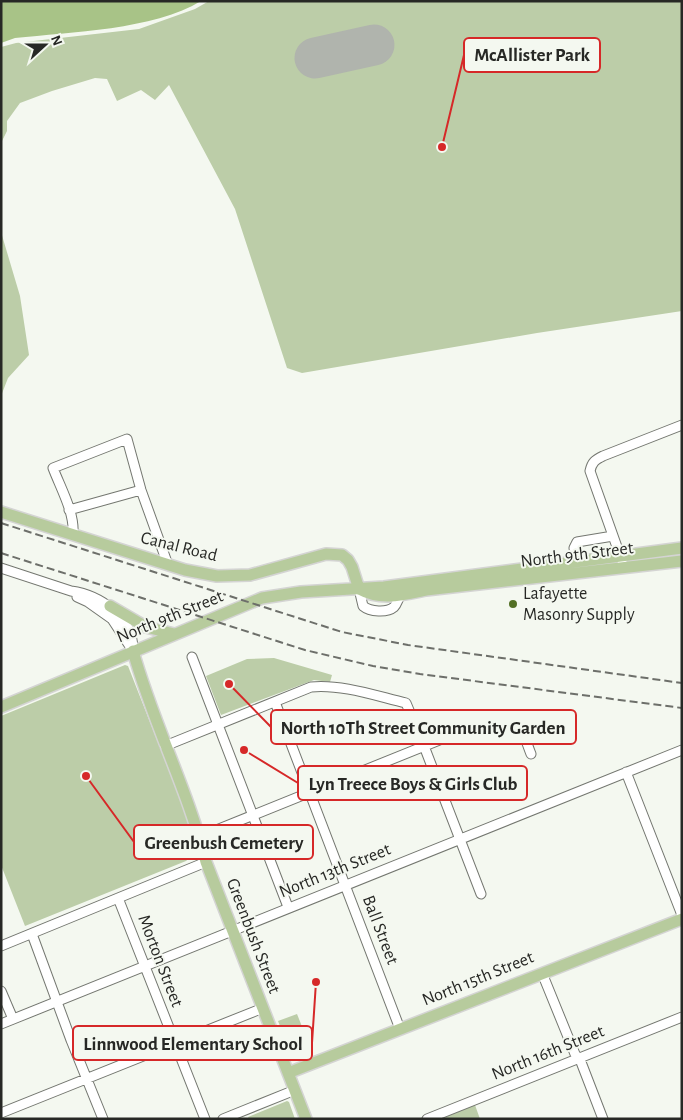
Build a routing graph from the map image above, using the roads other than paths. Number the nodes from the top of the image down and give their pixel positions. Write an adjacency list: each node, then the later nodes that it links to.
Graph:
1 (682, 425): 6 (street)
2 (141, 490): 3 (street); 3 (street); 11 (street)
3 (69, 510): 5 (street)
4 (1, 512): 5 (main road, Canal Road)
5 (73, 535): 11 (main road, Canal Road)
6 (613, 536): 8 (street); 9 (street)
7 (682, 548): 8 (main road, North 9th Street)
8 (620, 555): 9 (main road, North 9th Street); 13 (street)
9 (576, 561): 14 (main road, North 9th Street)
10 (682, 561): 13 (main road, North 9th Street)
11 (168, 565): 14 (main road, Canal Road)
12 (1, 568): 15 (street)
13 (624, 568): 14 (main road, North 9th Street)
14 (359, 589): 17 (main road, North 9th Street)
15 (71, 591): 16 (street); 18 (street)
16 (110, 606): 17 (main road); 18 (street)
17 (174, 634): 18 (main road, North 9th Street)
18 (133, 651): 21 (main road, North 9th Street); 23 (main road, Greenbush Street)
19 (192, 658): 22 (street)
20 (275, 702): 22 (street); 24 (street); 28 (street, Ball Street)
21 (1, 707)
22 (218, 725): 23 (street); 29 (street)
23 (165, 746): 30 (main road, Greenbush Street)
24 (424, 746): 26 (street); 28 (street); 31 (street)
25 (682, 750): 27 (street, North 13th Street)
26 (531, 754)
27 (626, 772): 31 (street, North 13th Street); 37 (street)
28 (310, 793): 29 (street); 33 (street, Ball Street)
29 (253, 816): 30 (street); 36 (street)
30 (199, 837): 32 (main road, Greenbush Street)
31 (460, 838): 33 (street, North 13th Street); 34 (street)
32 (206, 862): 35 (street); 39 (main road, Greenbush Street)
33 (346, 885): 36 (street, North 13th Street); 50 (street, Ball Street)
34 (481, 894)
35 (118, 898): 40 (street); 42 (street, Morton Street)
36 (288, 907): 39 (street, North 13th Street)
37 (682, 915)
38 (682, 919): 43 (main road, North 15th Street)
39 (232, 930): 42 (street, North 13th Street); 46 (main road, Greenbush Street)
40 (32, 934): 41 (street); 45 (street)
41 (1, 946)
42 (146, 966): 45 (street, North 13th Street); 51 (street, Morton Street)
43 (542, 973): 50 (main road, North 15th Street); 52 (street)
44 (1, 991): 48 (street)
45 (56, 1002): 48 (street, North 13th Street); 54 (street)
46 (263, 1008): 51 (street); 53 (main road, Greenbush Street)
47 (682, 1017): 52 (street, North 16th Street)
48 (13, 1019): 49 (street, North 13th Street)
49 (1, 1024)
50 (400, 1029): 53 (main road, North 15th Street)
51 (175, 1044): 54 (street); 58 (street, Morton Street)
52 (577, 1058): 61 (street, North 16th Street); 62 (street)
53 (288, 1073): 55 (main road, Greenbush Street)
54 (88, 1079): 56 (street); 57 (street)
55 (294, 1090): 59 (street); 60 (main road, Greenbush Street)
56 (1, 1113)
57 (104, 1119)
58 (205, 1119)
59 (223, 1119)
60 (306, 1119)
61 (427, 1119)
62 (603, 1119)

